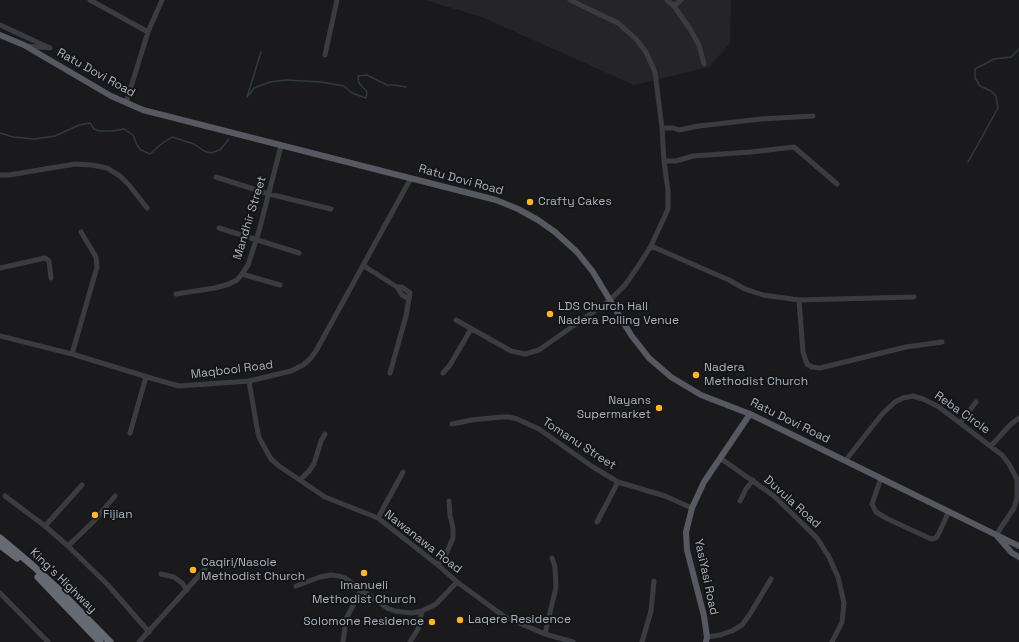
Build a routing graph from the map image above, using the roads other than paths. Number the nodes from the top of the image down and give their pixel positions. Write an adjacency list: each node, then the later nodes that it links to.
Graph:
1 (90, 0): 9 (street)
2 (162, 0): 9 (street)
3 (337, 0): 12 (street)
4 (570, 0): 16 (street)
5 (667, 0): 7 (street)
6 (681, 0): 7 (street)
7 (674, 6): 13 (street)
8 (0, 25): 11 (street)
9 (148, 32): 14 (street)
10 (0, 35): 11 (main road, Ratu Dovi Road)
11 (24, 45): 14 (main road, Ratu Dovi Road)
12 (325, 55)
13 (704, 64)
14 (126, 103): 17 (main road, Ratu Dovi Road)
15 (813, 116): 16 (street)
16 (662, 128): 18 (street)
17 (281, 146): 21 (main road, Ratu Dovi Road); 23 (street, Mandhir Street)
18 (664, 161): 22 (street); 29 (street)
19 (0, 175): 24 (street)
20 (216, 178): 23 (street)
21 (411, 178): 31 (street, Maqbool Road); 38 (main road, Ratu Dovi Road)
22 (837, 184)
23 (269, 194): 25 (street); 28 (street, Mandhir Street)
24 (147, 208)
25 (331, 209)
26 (219, 228): 28 (street)
27 (81, 232): 44 (street)
28 (256, 240): 30 (street); 33 (street, Mandhir Street)
29 (651, 246): 38 (street); 39 (street)
30 (299, 253)
31 (364, 266): 46 (street); 48 (street, Maqbool Road)
32 (0, 268): 34 (street)
33 (242, 274): 35 (street); 36 (street, Mandhir Street)
34 (51, 278)
35 (280, 285)
36 (176, 294)
37 (914, 297): 39 (street)
38 (610, 300): 41 (street); 50 (main road, Ratu Dovi Road)
39 (799, 300): 43 (street)
40 (456, 320): 41 (street)
41 (471, 329): 45 (street)
42 (0, 336): 44 (street, Maqbool Road)
43 (942, 342)
44 (72, 354): 47 (street, Maqbool Road)
45 (443, 373)
46 (390, 374)
47 (146, 377): 48 (street, Maqbool Road); 54 (street)
48 (249, 380): 62 (street, Nawanawa Road)
49 (976, 402): 52 (street)
50 (750, 414): 57 (main road, YasiYasi Road); 58 (main road, Ratu Dovi Road)
51 (1019, 418): 56 (street)
52 (960, 423): 56 (street, Reba Circle); 58 (street, Reba Circle)
53 (452, 424): 64 (street, Tomanu Street)
54 (130, 433)
55 (325, 434): 62 (street)
56 (991, 446): 61 (street, Reba Circle)
57 (720, 458): 63 (street, Duvula Road); 70 (main road, YasiYasi Road)
58 (846, 461): 60 (main road, Ratu Dovi Road)
59 (403, 472): 73 (street)
60 (881, 478): 72 (main road, Ratu Dovi Road); 72 (street)
61 (1018, 479): 71 (street, Reba Circle)
62 (300, 480): 73 (street, Nawanawa Road)
63 (753, 480): 69 (street); 105 (street, Duvula Road)
64 (618, 482): 70 (street, Tomanu Street); 74 (street)
65 (82, 485): 75 (street)
66 (4, 496): 75 (street)
67 (115, 496): 79 (street)
68 (449, 501): 83 (street)
69 (740, 501)
70 (692, 508): 96 (main road, YasiYasi Road)
71 (1016, 509): 76 (street, Reba Circle)
72 (949, 511): 76 (main road, Ratu Dovi Road)
73 (378, 518): 83 (street, Nawanawa Road)
74 (597, 522)
75 (45, 526): 79 (street)
76 (996, 535): 80 (main road, Ratu Dovi Road); 82 (main road, Ratu Dovi Road)
77 (0, 538): 99 (highway, King's Highway)
78 (0, 545): 98 (highway, King's Highway)
79 (68, 546): 94 (street)
80 (1019, 546)
81 (552, 558): 95 (street)
82 (1019, 558)
83 (438, 565): 88 (street, Nawanawa Road)
84 (205, 569): 90 (street)
85 (161, 574): 90 (street)
86 (771, 579): 96 (street)
87 (654, 581): 104 (street)
88 (457, 582): 93 (street); 95 (street, Nawanawa Road)
89 (296, 586): 91 (street)
90 (187, 590): 94 (street)
91 (361, 590): 93 (street); 101 (street)
92 (0, 593): 97 (street)
93 (422, 611): 102 (street)
94 (149, 632): 100 (street)
95 (544, 634): 103 (street, Nawanawa Road)
96 (706, 640)
97 (48, 642)
98 (100, 642)
99 (110, 642)
100 (139, 642)
101 (343, 642)
102 (410, 642)
103 (573, 642)
104 (642, 642)
105 (832, 642)

